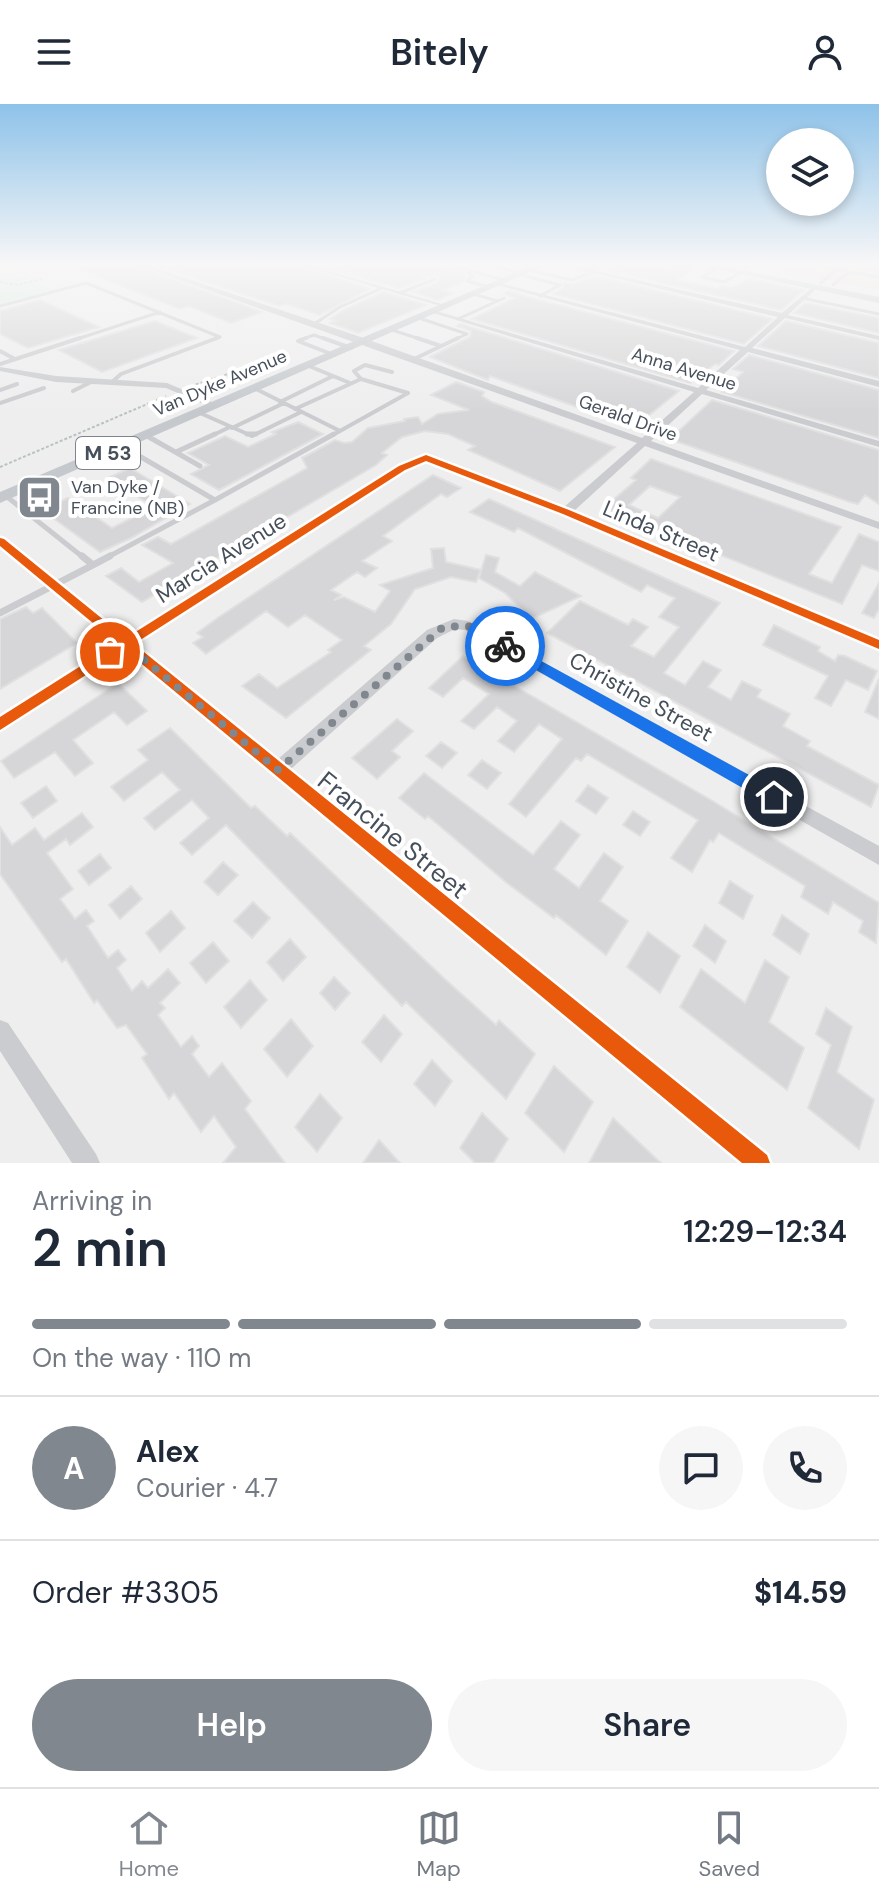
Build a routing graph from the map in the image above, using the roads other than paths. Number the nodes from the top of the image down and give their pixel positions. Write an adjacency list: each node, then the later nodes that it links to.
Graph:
1 (156, 313): 23 (lane)
2 (163, 313): 31 (lane)
3 (283, 313): 14 (street, Gerald Drive)
4 (330, 313): 14 (lane)
5 (430, 313): 12 (main road, Van Dyke Avenue / M 53)
6 (439, 313): 13 (street, Anna Avenue)
7 (470, 313): 13 (lane)
8 (606, 313): 20 (street)
9 (771, 313): 11 (street)
10 (785, 313): 11 (street)
11 (782, 316): 16 (street); 20 (street)
12 (419, 318): 15 (main road, Van Dyke Avenue / M 53); 18 (lane)
13 (458, 319): 39 (street, Anna Avenue)
14 (314, 324): 17 (street, Gerald Drive)
15 (392, 330): 17 (main road, Van Dyke Avenue / M 53); 18 (lane)
16 (879, 338)
17 (365, 342): 19 (main road, Van Dyke Avenue / M 53); 24 (street, Gerald Drive)
18 (441, 346): 24 (lane)
19 (351, 348): 22 (main road, Van Dyke Avenue / M 53); 22 (lane)
20 (745, 350): 34 (street); 39 (street)
21 (0, 351): 23 (lane)
22 (334, 355): 25 (main road, Van Dyke Avenue / M 53)
23 (15, 359): 26 (lane)
24 (412, 360): 47 (street, Gerald Drive)
25 (302, 363): 28 (lane); 36 (main road, Van Dyke Avenue / M 53)
26 (0, 367): 30 (street)
27 (392, 372): 29 (lane)
28 (333, 376): 32 (lane); 40 (lane)
29 (361, 379): 32 (lane); 45 (lane)
30 (91, 382): 31 (street); 38 (lane)
31 (112, 382): 42 (street)
32 (350, 383): 43 (lane)
33 (17, 384): 37 (lane)
34 (879, 384)
35 (44, 388): 41 (lane)
36 (256, 389): 40 (lane); 42 (main road, Van Dyke Avenue / M 53)
37 (0, 390)
38 (73, 391)
39 (701, 391): 47 (street); 48 (street, Anna Avenue)
40 (282, 402): 43 (lane); 44 (lane)
41 (0, 403)
42 (208, 410): 44 (lane); 46 (main road, Van Dyke Avenue / M 53)
43 (298, 411): 44 (lane); 45 (lane)
44 (231, 428): 50 (lane)
45 (340, 431): 54 (lane)
46 (147, 436): 49 (main road, Van Dyke Avenue / M 53); 50 (lane)
47 (643, 443): 55 (street); 56 (street, Gerald Drive)
48 (879, 444)
49 (122, 446): 53 (main road, Van Dyke Avenue / M 53); 54 (lane)
50 (176, 452): 52 (lane)
51 (426, 458): 55 (street, Linda Street); 61 (street, Marcia Avenue)
52 (200, 466)
53 (3, 497): 58 (lane)
54 (215, 500): 58 (lane)
55 (566, 512): 62 (street, Linda Street)
56 (879, 526)
57 (0, 541): 59 (street, Francine Street)
58 (93, 565): 59 (lane)
59 (53, 585): 60 (lane); 61 (street, Francine Street)
60 (0, 613)
61 (124, 643): 63 (street, Marcia Avenue); 64 (street, Francine Street)
62 (879, 645)
63 (0, 724)
64 (278, 770): 65 (street, Christine Street); 68 (street, Francine Street)
65 (879, 856)
66 (0, 1031): 67 (street)
67 (87, 1163)
68 (759, 1163)

